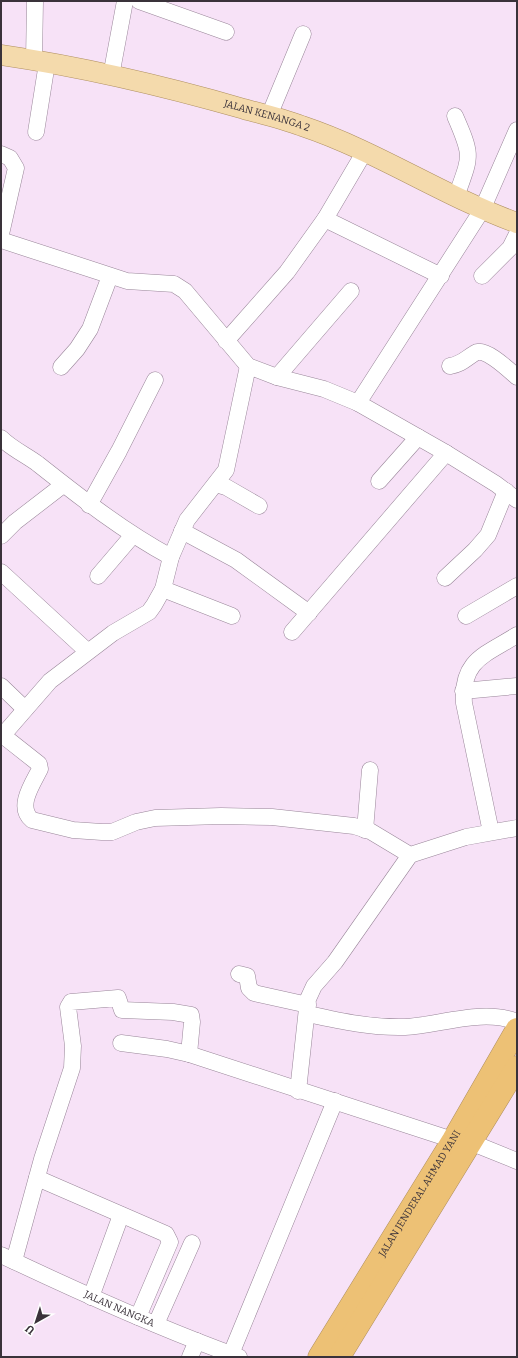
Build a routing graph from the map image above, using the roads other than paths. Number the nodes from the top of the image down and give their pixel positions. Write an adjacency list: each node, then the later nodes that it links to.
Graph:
1 (35, 1): 7 (street)
2 (125, 1): 8 (street)
3 (138, 1): 4 (street)
4 (226, 32)
5 (303, 34): 9 (street)
6 (1, 55): 7 (main road, JALAN KENANGA 2)
7 (40, 61): 8 (main road, JALAN KENANGA 2); 12 (street)
8 (111, 76): 9 (main road, JALAN KENANGA 2)
9 (269, 116): 13 (main road, JALAN KENANGA 2)
10 (455, 116): 15 (street)
11 (517, 130): 16 (street)
12 (36, 132)
13 (365, 151): 15 (main road, JALAN KENANGA 2); 17 (street)
14 (1, 154): 19 (street)
15 (456, 197): 16 (main road, JALAN KENANGA 2)
16 (482, 210): 18 (main road, JALAN KENANGA 2); 23 (street)
17 (325, 219): 23 (street); 26 (street)
18 (517, 223)
19 (1, 234)
20 (517, 234): 24 (street)
21 (1, 240): 22 (street)
22 (110, 276): 26 (street); 29 (street)
23 (441, 276): 33 (street)
24 (482, 276)
25 (351, 291): 30 (street)
26 (226, 341): 27 (street)
27 (248, 366): 30 (street); 38 (street)
28 (450, 366): 31 (street)
29 (61, 367)
30 (277, 377): 33 (street)
31 (517, 377)
32 (154, 380): 41 (street)
33 (358, 403): 34 (street)
34 (418, 437): 36 (street); 37 (street)
35 (1, 438): 39 (street)
36 (446, 453): 40 (street); 52 (street)
37 (378, 481)
38 (216, 484): 42 (street); 43 (street)
39 (63, 485): 41 (street); 45 (street)
40 (514, 497): 49 (street)
41 (88, 505): 44 (street)
42 (259, 506)
43 (182, 531): 46 (street); 52 (street)
44 (133, 535): 46 (street); 48 (street)
45 (1, 536)
46 (171, 557): 51 (street)
47 (1, 572): 57 (street)
48 (98, 576)
49 (445, 578)
50 (517, 586): 54 (street)
51 (163, 589): 53 (street); 57 (street)
52 (309, 613): 55 (street)
53 (232, 616)
54 (466, 616)
55 (292, 632)
56 (517, 635): 60 (street)
57 (87, 651): 61 (street)
58 (1, 686): 61 (street)
59 (517, 686): 60 (street)
60 (463, 691): 66 (street)
61 (25, 709): 62 (street)
62 (2, 734): 65 (street)
63 (370, 770): 65 (street)
64 (517, 828): 66 (street)
65 (365, 830): 67 (street)
66 (491, 832): 67 (street)
67 (410, 855): 69 (street)
68 (238, 974): 69 (street)
69 (308, 1010): 70 (street); 75 (street)
70 (517, 1022)
71 (517, 1029): 77 (highway, JALAN JENDERAL AHMAD YANI)
72 (121, 1043): 73 (street)
73 (185, 1053): 75 (street); 79 (street)
74 (517, 1067): 77 (highway, JALAN JENDERAL AHMAD YANI)
75 (298, 1091): 76 (street)
76 (335, 1101): 77 (street); 87 (street)
77 (461, 1141): 78 (street); 89 (highway, JALAN JENDERAL AHMAD YANI); 90 (highway, JALAN JENDERAL AHMAD YANI)
78 (517, 1161)
79 (37, 1178): 80 (street); 82 (street)
80 (121, 1215): 83 (street); 84 (street)
81 (192, 1243): 85 (street)
82 (8, 1258): 83 (street, JALAN NANGKA)
83 (91, 1297): 84 (street, JALAN NANGKA)
84 (138, 1317): 85 (street, JALAN NANGKA)
85 (156, 1324): 86 (street, JALAN NANGKA)
86 (197, 1341): 87 (street, JALAN NANGKA); 88 (street)
87 (235, 1356)
88 (190, 1357)
89 (319, 1357)
90 (339, 1357)

